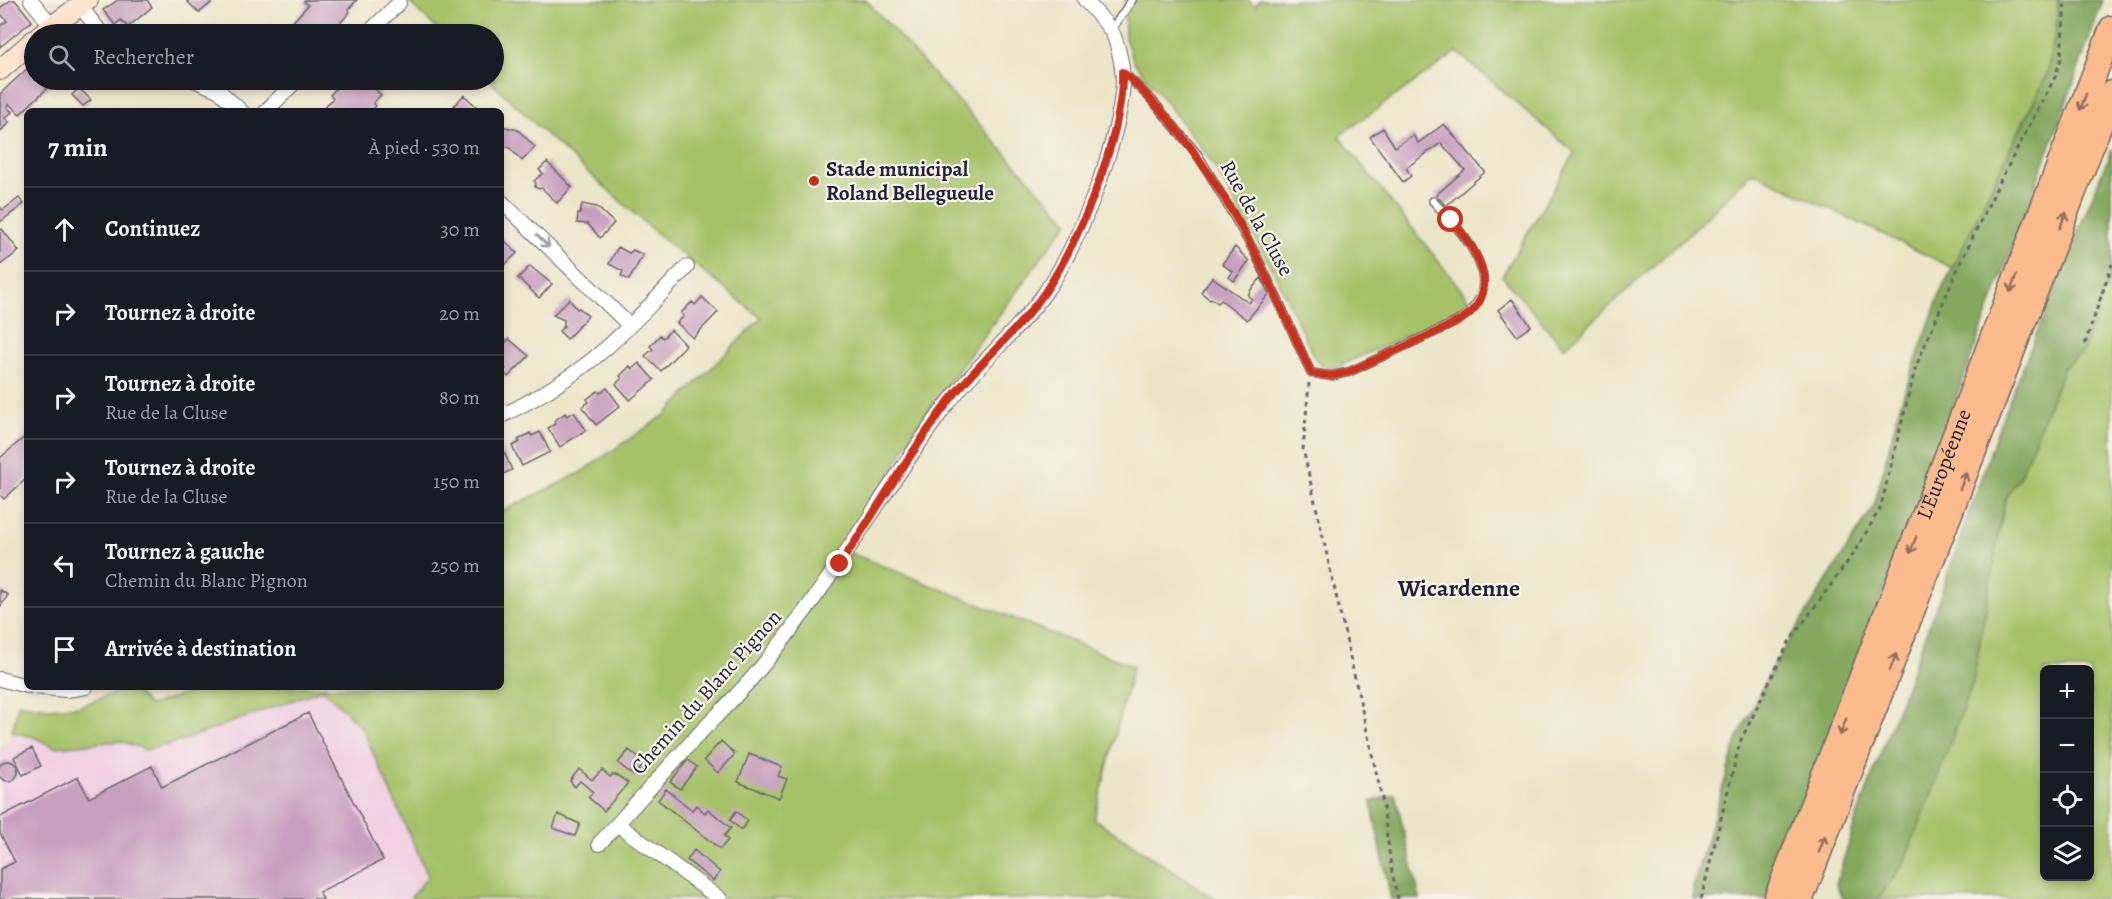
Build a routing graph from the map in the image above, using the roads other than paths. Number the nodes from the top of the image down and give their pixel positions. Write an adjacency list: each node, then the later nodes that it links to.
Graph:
1 (31, 0): 6 (street)
2 (1085, 0): 11 (street)
3 (1132, 0): 11 (lane)
4 (84, 3): 7 (main road); 8 (street)
5 (399, 3): 9 (street)
6 (43, 24)
7 (54, 24)
8 (96, 24)
9 (377, 24)
10 (2112, 28): 30 (highway, L'Européenne, one-way to 30)
11 (1111, 30): 14 (street)
12 (24, 49): 13 (main road)
13 (0, 70)
14 (1122, 72): 20 (lane, Rue de la Cluse); 27 (street, Chemin du Blanc Pignon)
15 (218, 90): 18 (street)
16 (287, 90): 19 (street)
17 (2112, 93): 31 (highway, L'Européenne, one-way to 17)
18 (238, 108)
19 (269, 108)
20 (1433, 201)
21 (504, 204): 23 (street, one-way to 23)
22 (687, 267): 23 (street)
23 (629, 326): 24 (street)
24 (504, 414)
25 (0, 679): 26 (street)
26 (24, 685)
27 (617, 824): 28 (street, Chemin du Blanc Pignon); 29 (street)
28 (598, 844)
29 (720, 899)
30 (1776, 899)
31 (1801, 899)

